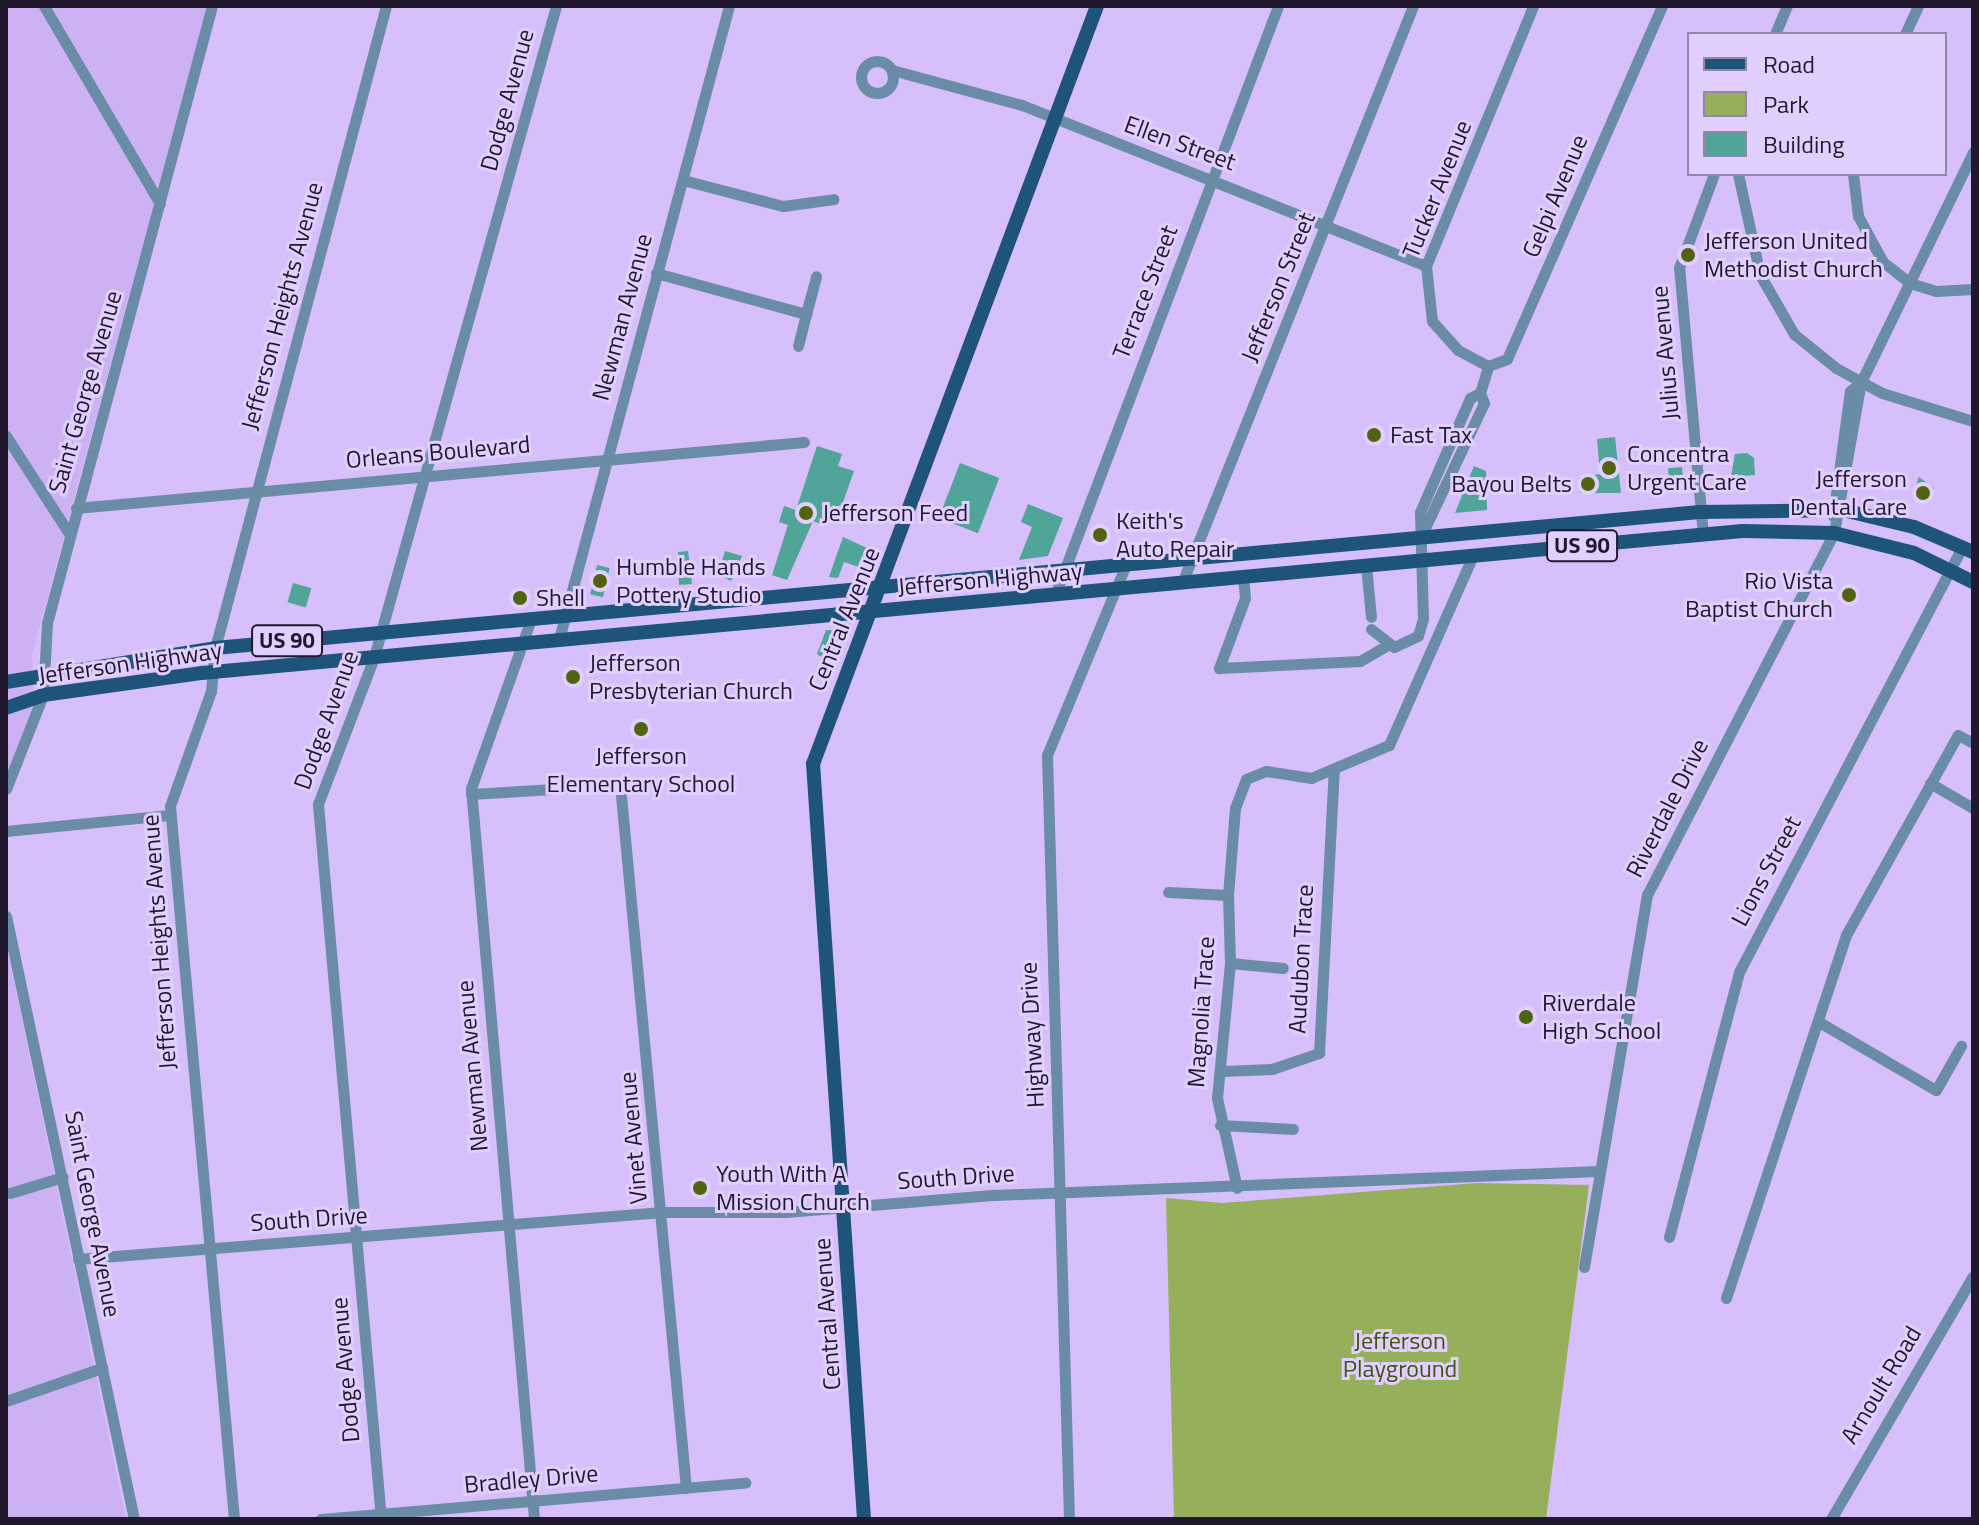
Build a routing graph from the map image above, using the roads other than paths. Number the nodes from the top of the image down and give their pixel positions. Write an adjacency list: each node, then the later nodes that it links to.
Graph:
1 (44, 6): 24 (street)
2 (212, 6): 24 (street, Saint George Avenue)
3 (386, 6): 40 (street, Jefferson Heights Avenue)
4 (556, 6): 39 (street, Dodge Avenue)
5 (729, 6): 22 (street, Newman Avenue)
6 (1097, 6): 16 (main road, Central Avenue)
7 (1278, 6): 21 (street, Terrace Street)
8 (1413, 6): 25 (street, Jefferson Street)
9 (1533, 6): 26 (street, Tucker Avenue)
10 (1662, 6): 33 (street, Gelpi Avenue)
11 (1787, 6): 13 (street)
12 (1918, 6): 14 (street)
13 (1776, 32)
14 (1906, 32)
15 (892, 70): 16 (street, Ellen Street)
16 (1057, 120): 21 (street, Ellen Street); 59 (main road, Central Avenue)
17 (1973, 152): 29 (street)
18 (1713, 176): 43 (street, Julius Avenue)
19 (1738, 176): 34 (street)
20 (1853, 176): 29 (street)
21 (1212, 177): 25 (street, Ellen Street); 54 (street, Terrace Street)
22 (683, 180): 23 (street); 27 (street, Newman Avenue)
23 (834, 199)
24 (160, 204): 41 (street, Saint George Avenue)
25 (1327, 223): 26 (street, Ellen Street); 50 (street, Jefferson Street)
26 (1426, 266): 33 (street, Tucker Avenue)
27 (656, 273): 31 (street); 38 (street, Newman Avenue)
28 (816, 276): 31 (street)
29 (1910, 283): 30 (street); 34 (street)
30 (1973, 289)
31 (806, 314): 32 (street)
32 (798, 346)
33 (1488, 366): 44 (street)
34 (1861, 382): 35 (street); 42 (street)
35 (1973, 421)
36 (6, 436): 46 (street)
37 (804, 442): 38 (street, Orleans Boulevard)
38 (606, 459): 39 (street, Orleans Boulevard); 63 (street, Newman Avenue)
39 (428, 474): 40 (street, Orleans Boulevard); 65 (street, Dodge Avenue)
40 (255, 491): 41 (street, Orleans Boulevard); 69 (street, Jefferson Heights Avenue)
41 (76, 508): 46 (street, Saint George Avenue)
42 (1838, 510): 43 (main road, Jefferson Highway / US 90); 45 (street); 48 (main road, Jefferson Highway / US 90)
43 (1700, 512): 44 (main road, Jefferson Highway / US 90); 47 (street, Julius Avenue)
44 (1424, 532): 50 (main road, Jefferson Highway / US 90); 51 (street)
45 (1834, 533): 47 (main road, Jefferson Highway / US 90); 55 (main road, Jefferson Highway / US 90); 94 (street, Riverdale Drive)
46 (70, 535): 71 (street, Saint George Avenue)
47 (1703, 535): 49 (main road, Jefferson Highway / US 90)
48 (1968, 550): 55 (street, Lions Street)
49 (1473, 555): 51 (main road, Jefferson Highway / US 90); 77 (street)
50 (1192, 558): 52 (main road, Jefferson Highway / US 90); 58 (street, Jefferson Street)
51 (1422, 561): 53 (main road, Jefferson Highway / US 90); 68 (street)
52 (1126, 564): 54 (main road, Jefferson Highway / US 90); 60 (street, Highway Drive)
53 (1366, 566): 56 (main road, Jefferson Highway / US 90); 68 (street)
54 (1062, 569): 59 (main road, Jefferson Highway / US 90); 61 (street, Terrace Street)
55 (1951, 569): 57 (main road, Jefferson Highway / US 90); 102 (street, Lions Street)
56 (1243, 578): 58 (main road, Jefferson Highway / US 90); 68 (street)
57 (1973, 582)
58 (1182, 583): 60 (main road, Jefferson Highway / US 90)
59 (881, 586): 62 (main road, Central Avenue); 63 (main road, Jefferson Highway / US 90)
60 (1118, 589): 61 (main road, Jefferson Highway / US 90); 98 (street, Highway Drive)
61 (1055, 595): 62 (main road, Jefferson Highway / US 90)
62 (869, 612): 66 (main road, Jefferson Highway / US 90); 99 (main road, Central Avenue)
63 (565, 616): 64 (main road, Jefferson Highway / US 90); 66 (street, Newman Avenue)
64 (531, 619): 65 (main road, Jefferson Highway / US 90); 67 (street, Newman Avenue)
65 (378, 632): 69 (main road, Jefferson Highway / US 90); 70 (street, Dodge Avenue)
66 (559, 639): 67 (main road, Jefferson Highway / US 90)
67 (523, 642): 70 (main road, Jefferson Highway / US 90); 80 (street, Newman Avenue)
68 (1388, 645)
69 (215, 648): 71 (main road, Jefferson Highway / US 90); 72 (street, Jefferson Heights Avenue)
70 (374, 657): 72 (main road, Jefferson Highway / US 90); 103 (street, Dodge Avenue)
71 (43, 672): 73 (main road, Jefferson Highway / US 90); 74 (street, Saint George Avenue)
72 (211, 672): 74 (main road, Jefferson Highway / US 90); 82 (street, Jefferson Heights Avenue)
73 (6, 682)
74 (43, 695): 75 (main road, Jefferson Highway / US 90); 79 (street, Saint George Avenue)
75 (6, 708)
76 (1973, 743): 78 (street)
77 (1334, 768): 85 (street); 91 (street, Audubon Trace)
78 (1930, 783): 81 (street); 89 (street)
79 (6, 789)
80 (471, 794): 100 (street, Vinet Avenue); 101 (street, Newman Avenue)
81 (1973, 808)
82 (170, 815): 83 (street); 104 (street, Jefferson Heights Avenue)
83 (6, 831)
84 (1168, 892): 85 (street)
85 (1228, 895): 87 (street, Magnolia Trace)
86 (6, 916): 95 (street, Saint George Avenue)
87 (1230, 963): 88 (street); 91 (street, Magnolia Trace)
88 (1283, 968)
89 (1819, 1022): 90 (street); 108 (street)
90 (1961, 1046)
91 (1223, 1071): 92 (street, Magnolia Trace)
92 (1220, 1125): 93 (street); 96 (street, Magnolia Trace)
93 (1293, 1129)
94 (1598, 1171): 96 (street, South Drive); 106 (street, Riverdale Drive)
95 (63, 1177): 97 (street); 105 (street, Saint George Avenue)
96 (1237, 1188): 98 (street, South Drive)
97 (10, 1193)
98 (1061, 1193): 99 (street, South Drive); 120 (street, Highway Drive)
99 (842, 1208): 100 (street, South Drive); 119 (main road, Central Avenue)
100 (662, 1212): 101 (street, South Drive); 112 (street, Vinet Avenue)
101 (508, 1225): 103 (street, South Drive); 113 (street, Newman Avenue)
102 (1669, 1237)
103 (356, 1238): 104 (street, South Drive); 114 (street, Dodge Avenue)
104 (207, 1248): 105 (street, South Drive); 116 (street, Jefferson Heights Avenue)
105 (78, 1259): 109 (street, Saint George Avenue)
106 (1584, 1267)
107 (1973, 1276): 121 (street, Arnoult Road)
108 (1726, 1298)
109 (102, 1368): 110 (street); 115 (street, Saint George Avenue)
110 (6, 1401)
111 (745, 1483): 112 (street, Bradley Drive)
112 (686, 1488): 113 (street, Bradley Drive)
113 (533, 1502): 114 (street, Bradley Drive); 118 (street, Newman Avenue)
114 (381, 1517): 117 (street, Bradley Drive)
115 (134, 1519)
116 (234, 1519)
117 (321, 1519)
118 (534, 1519)
119 (864, 1519)
120 (1069, 1519)
121 (1831, 1519)

